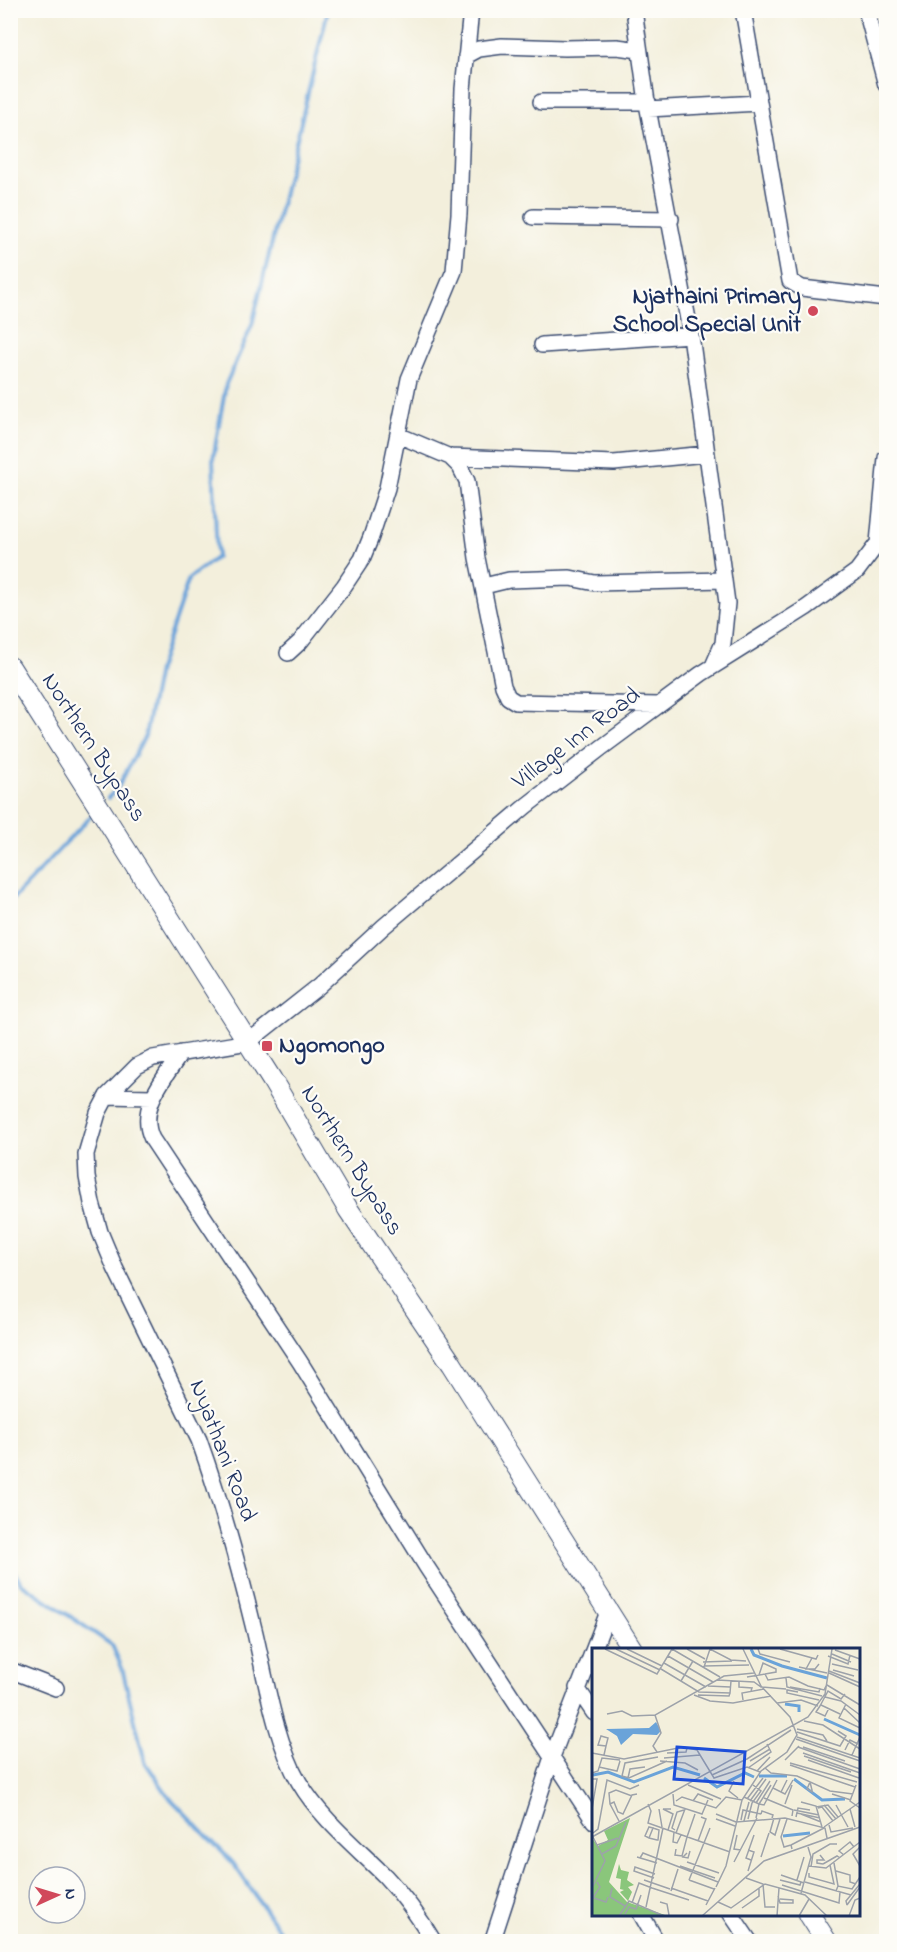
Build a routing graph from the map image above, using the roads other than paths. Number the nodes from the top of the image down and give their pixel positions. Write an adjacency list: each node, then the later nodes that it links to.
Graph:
1 (471, 10): 6 (street)
2 (634, 10): 5 (street)
3 (743, 10): 9 (street)
4 (866, 10): 7 (street)
5 (639, 50): 6 (street); 10 (street)
6 (466, 56): 16 (street)
7 (886, 85)
8 (541, 102): 10 (street)
9 (759, 103): 10 (street); 13 (street)
10 (648, 105): 12 (street)
11 (533, 217): 12 (street)
12 (671, 219): 14 (street)
13 (886, 298)
14 (691, 335): 15 (street); 17 (street)
15 (543, 345)
16 (398, 435): 18 (street); 22 (street)
17 (706, 454): 18 (street); 20 (street)
18 (450, 457): 21 (street)
19 (886, 458): 23 (street, Village Inn Road)
20 (724, 580): 21 (street); 23 (street)
21 (484, 586): 25 (street)
22 (288, 653)
23 (713, 666): 25 (street, Village Inn Road)
24 (10, 667): 26 (main road, Northern Bypass)
25 (658, 705): 26 (street, Village Inn Road)
26 (248, 1042): 27 (street, Nyathani Road); 30 (main road, Northern Bypass)
27 (181, 1053): 28 (street, Nyathani Road); 29 (street)
28 (107, 1096): 29 (street); 44 (street, Nyathani Road)
29 (152, 1097): 38 (street)
30 (608, 1612): 31 (street); 32 (main road, Northern Bypass)
31 (593, 1648)
32 (631, 1648)
33 (592, 1651): 36 (street)
34 (10, 1670): 35 (street)
35 (56, 1688)
36 (577, 1688): 37 (street); 38 (street)
37 (592, 1710)
38 (552, 1757): 39 (street); 45 (street)
39 (592, 1818)
40 (642, 1916): 46 (street)
41 (733, 1916): 47 (street)
42 (810, 1916): 43 (main road)
43 (821, 1939)
44 (434, 1941)
45 (492, 1941)
46 (657, 1941)
47 (750, 1941)

